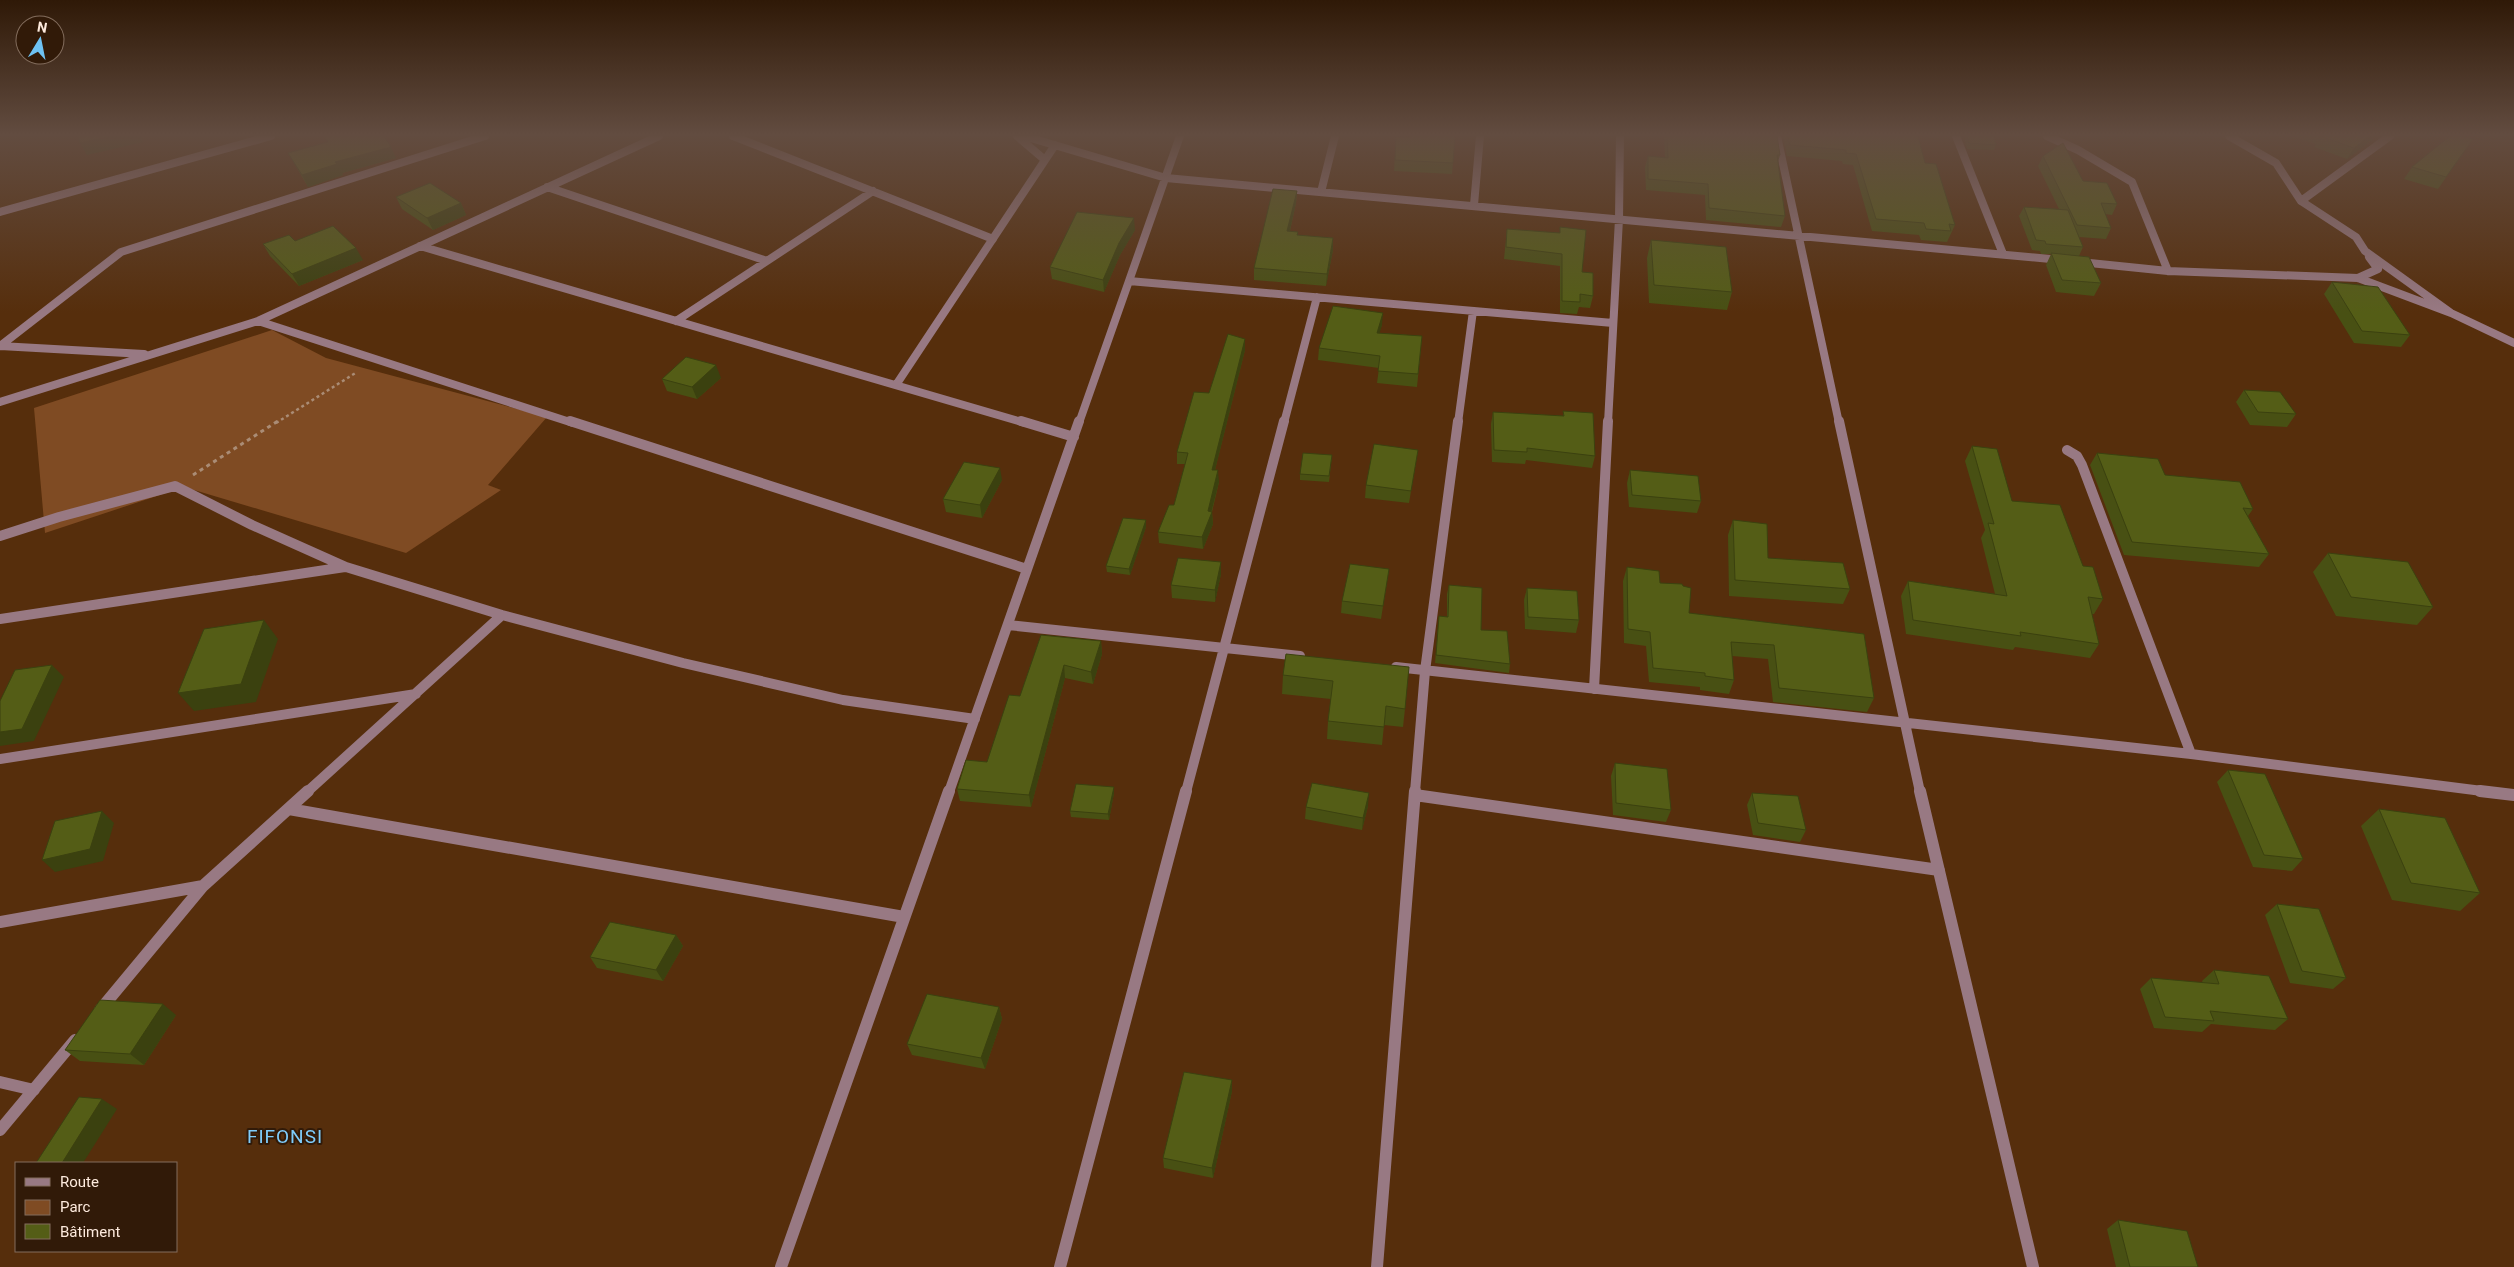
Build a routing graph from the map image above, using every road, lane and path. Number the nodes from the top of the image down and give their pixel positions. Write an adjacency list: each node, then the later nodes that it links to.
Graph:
1 (60, 195): 19 (street)
2 (299, 195): 37 (street)
3 (531, 195): 23 (street)
4 (568, 195): 26 (street)
5 (867, 195): 26 (street)
6 (883, 195): 22 (street)
7 (1022, 195): 22 (street)
8 (1160, 195): 29 (street)
9 (1355, 195): 18 (street)
10 (1475, 195): 18 (street)
11 (1619, 195): 20 (street)
12 (1790, 195): 21 (street)
13 (1980, 195): 25 (street)
14 (2137, 195): 27 (street)
15 (2297, 195): 17 (street)
16 (2309, 195): 17 (street)
17 (2301, 201): 24 (street)
18 (1474, 206): 20 (street)
19 (0, 212)
20 (1619, 219): 21 (street); 35 (street)
21 (1798, 235): 25 (street); 58 (street)
22 (993, 239): 40 (street)
23 (420, 246): 33 (street); 34 (street)
24 (2365, 251): 28 (street); 32 (street)
25 (2003, 254): 27 (street)
26 (767, 261): 34 (street)
27 (2168, 271): 28 (street)
28 (2358, 278): 32 (street)
29 (1129, 280): 30 (street); 42 (street)
30 (1317, 297): 31 (street); 51 (street)
31 (1473, 310): 35 (street); 54 (street)
32 (2451, 313): 36 (street)
33 (258, 321): 38 (street); 39 (street)
34 (676, 321): 40 (street)
35 (1613, 323): 55 (street)
36 (2514, 343)
37 (0, 346): 38 (street)
38 (152, 355): 41 (street)
39 (377, 359): 44 (path); 47 (street)
40 (896, 385): 42 (street)
41 (0, 402)
42 (1074, 437): 47 (street)
43 (2067, 450): 59 (street)
44 (175, 486): 45 (street); 46 (street)
45 (0, 536)
46 (346, 566): 48 (street); 49 (street)
47 (1027, 569): 50 (street)
48 (502, 615): 56 (street); 57 (street)
49 (0, 619)
50 (1008, 625): 51 (street); 57 (street)
51 (1224, 648): 52 (street); 72 (street)
52 (1310, 658)
53 (1387, 666): 54 (street)
54 (1425, 671): 55 (street); 61 (street)
55 (1594, 689): 58 (street)
56 (416, 694): 60 (street); 63 (street)
57 (974, 720): 66 (street)
58 (1904, 723): 59 (street); 64 (street)
59 (2191, 754): 62 (street)
60 (0, 759)
61 (1415, 795): 64 (street); 73 (street)
62 (2514, 795)
63 (289, 809): 65 (street); 66 (street)
64 (1939, 870): 74 (street)
65 (203, 886): 67 (street); 69 (street)
66 (904, 917): 71 (street)
67 (0, 922)
68 (0, 1082): 69 (street)
69 (34, 1090): 70 (street)
70 (0, 1130)
71 (781, 1267)
72 (1060, 1267)
73 (1377, 1267)
74 (2034, 1267)

